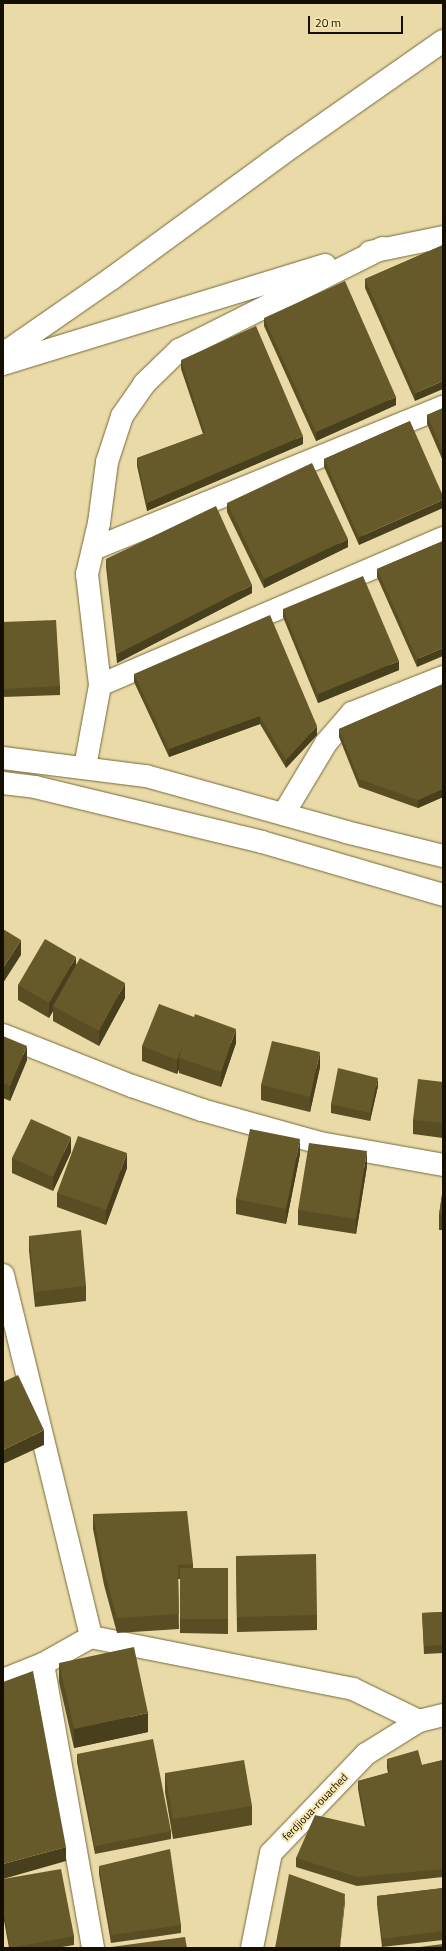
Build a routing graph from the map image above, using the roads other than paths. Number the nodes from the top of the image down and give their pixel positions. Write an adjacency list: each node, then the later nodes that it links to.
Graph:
1 (443, 41): 4 (street)
2 (443, 237): 3 (street)
3 (383, 248): 5 (street); 8 (street)
4 (3, 354)
5 (3, 364)
6 (443, 407): 8 (street)
7 (443, 538): 10 (street)
8 (93, 549): 10 (street)
9 (443, 677): 14 (street)
10 (100, 685): 12 (street)
11 (3, 758): 12 (street)
12 (85, 767): 14 (street)
13 (3, 783): 16 (street)
14 (284, 813): 15 (street)
15 (443, 856)
16 (443, 895)
17 (3, 1035): 18 (street)
18 (443, 1165)
19 (3, 1275): 20 (street)
20 (91, 1637): 21 (street); 24 (street)
21 (43, 1664): 22 (street); 25 (street)
22 (3, 1680)
23 (443, 1716): 24 (street, ferdjioua-rouached)
24 (419, 1721): 26 (street, ferdjioua-rouached)
25 (93, 1948)
26 (252, 1948)

